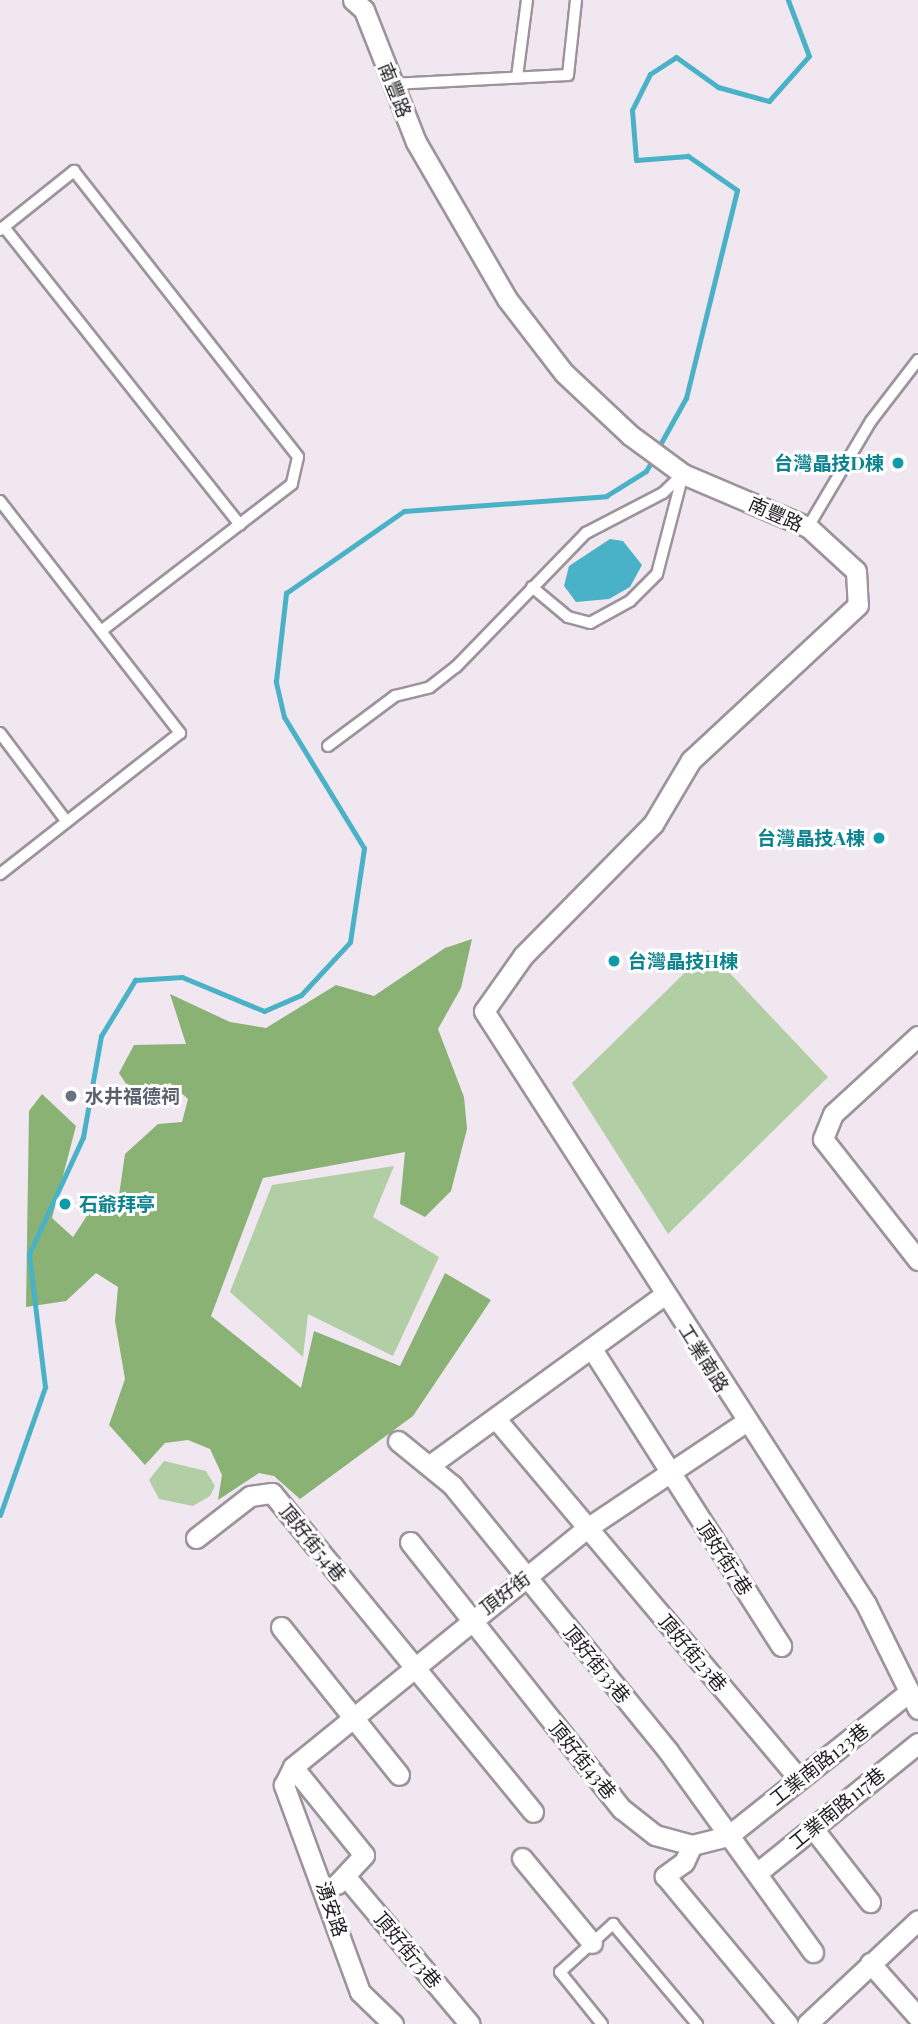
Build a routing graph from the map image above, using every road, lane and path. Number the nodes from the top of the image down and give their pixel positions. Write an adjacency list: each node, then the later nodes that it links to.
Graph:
1 (353, 0): 5 (street, 南豐路)
2 (527, 0): 4 (lane)
3 (576, 0): 4 (lane)
4 (517, 77): 5 (lane)
5 (391, 84): 8 (street, 南豐路)
6 (2, 228): 10 (lane); 10 (lane)
7 (918, 360): 11 (lane)
8 (683, 474): 11 (street, 南豐路); 12 (lane); 12 (lane)
9 (0, 501): 13 (lane)
10 (240, 525): 13 (lane)
11 (808, 527): 18 (street, 南豐路)
12 (532, 587): 15 (lane)
13 (101, 631): 16 (lane)
14 (0, 733): 16 (lane)
15 (328, 746)
16 (68, 822): 17 (lane)
17 (0, 874)
18 (484, 1011): 21 (street, 工業南路)
19 (918, 1036): 20 (street)
20 (918, 1260)
21 (664, 1294): 22 (street); 24 (street, 工業南路)
22 (592, 1349): 23 (street); 27 (street, 頂好街7巷)
23 (496, 1419): 26 (street); 28 (street, 頂好街23巷)
24 (744, 1423): 27 (street, 頂好街); 36 (street, 工業南路)
25 (398, 1441): 26 (street, 頂好街33巷)
26 (430, 1465): 31 (street, 頂好街33巷)
27 (668, 1470): 28 (street, 頂好街); 34 (street, 頂好街7巷)
28 (587, 1528): 31 (street, 頂好街); 41 (street, 頂好街23巷)
29 (196, 1538): 35 (street, 頂好街54巷)
30 (410, 1542): 32 (street, 頂好街43巷)
31 (526, 1577): 32 (street, 頂好街); 45 (street, 頂好街33巷)
32 (469, 1620): 35 (street, 頂好街); 46 (street, 頂好街43巷)
33 (281, 1627): 37 (street)
34 (781, 1646)
35 (411, 1665): 37 (street, 頂好街); 43 (street)
36 (914, 1701): 41 (street, 工業南路123巷)
37 (353, 1713): 39 (street, 頂好街); 40 (street)
38 (918, 1742): 44 (street, 工業南路117巷)
39 (293, 1767): 42 (street, 頂好街); 49 (street)
40 (399, 1774)
41 (799, 1779): 45 (street, 工業南路123巷)
42 (284, 1785): 50 (street, 湧安路)
43 (533, 1812)
44 (812, 1827): 48 (street, 工業南路117巷); 51 (street)
45 (728, 1836): 46 (street, 頂好街43巷); 48 (street, 頂好街33巷)
46 (692, 1845): 61 (street)
47 (522, 1858): 53 (street)
48 (757, 1873): 54 (street, 頂好街33巷)
49 (346, 1877): 50 (street); 58 (street, 頂好街73巷)
50 (327, 1892): 57 (street, 湧安路)
51 (870, 1902)
52 (918, 1920): 55 (street)
53 (592, 1943): 59 (lane); 60 (lane)
54 (813, 1952)
55 (870, 1963): 56 (street); 62 (street)
56 (918, 2017)
57 (393, 2024)
58 (470, 2024)
59 (602, 2024)
60 (697, 2024)
61 (788, 2024)
62 (807, 2024)

